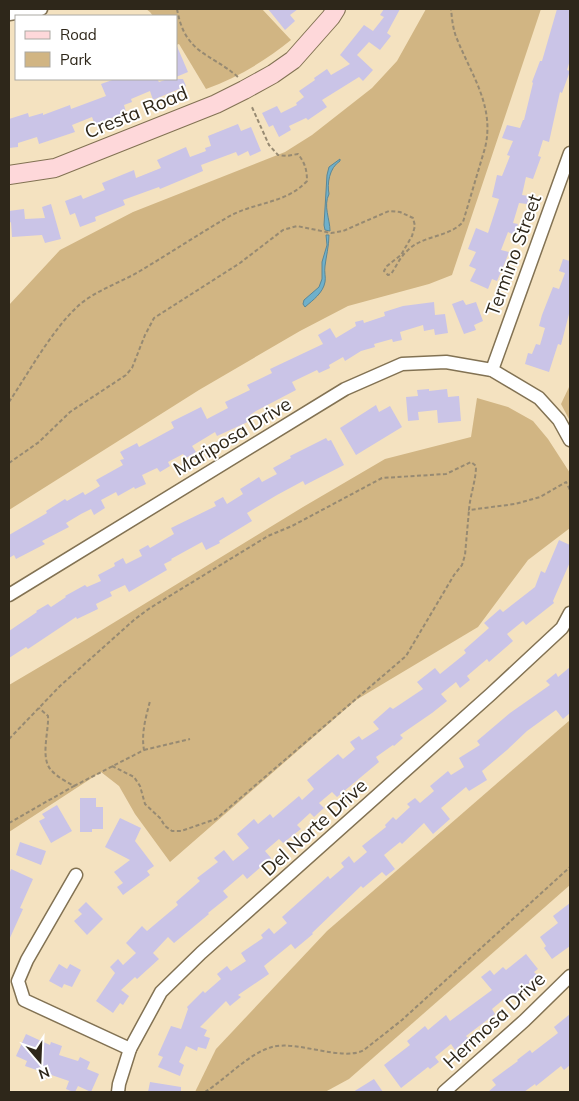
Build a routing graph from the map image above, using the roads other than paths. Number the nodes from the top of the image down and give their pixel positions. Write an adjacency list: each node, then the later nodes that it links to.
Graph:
1 (41, 9): 3 (street)
2 (336, 9): 5 (street, Cresta Road)
3 (9, 14)
4 (570, 153): 6 (street, Termino Street)
5 (9, 175)
6 (492, 370): 7 (street); 8 (street, Mariposa Drive)
7 (570, 440)
8 (9, 595)
9 (570, 613): 12 (street, Del Norte Drive)
10 (76, 875): 12 (street)
11 (570, 976): 14 (street, Hermosa Drive)
12 (130, 1049): 13 (street, Del Norte Drive)
13 (118, 1092)
14 (444, 1092)

